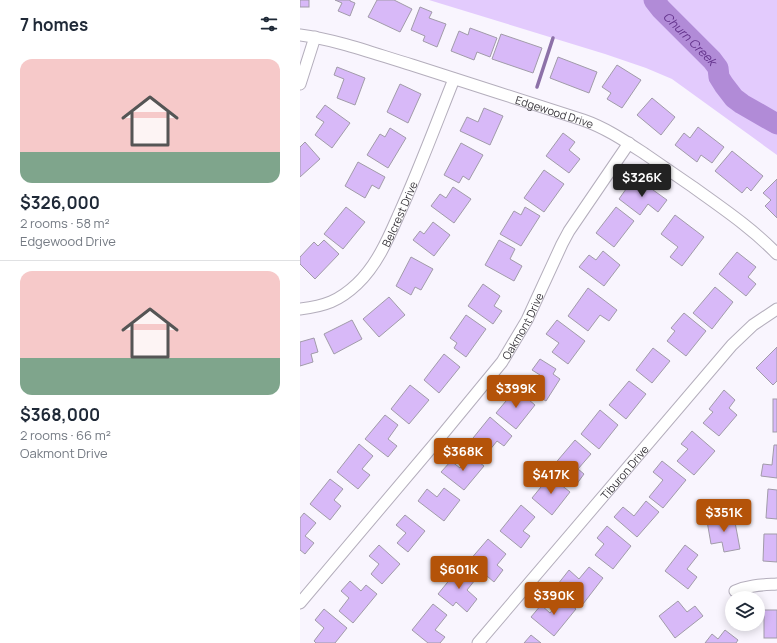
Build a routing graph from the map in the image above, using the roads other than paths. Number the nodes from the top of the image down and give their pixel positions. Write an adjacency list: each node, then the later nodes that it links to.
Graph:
1 (300, 35): 2 (street, Edgewood Drive)
2 (315, 37): 3 (street, Edgewood Drive); 4 (street)
3 (454, 78): 5 (street, Edgewood Drive); 7 (street, Belcrest Drive)
4 (300, 84)
5 (629, 143): 6 (street, Edgewood Drive); 11 (street, Oakmont Drive)
6 (777, 254)
7 (300, 309)
8 (777, 309): 12 (street, Tiburon Drive)
9 (777, 584): 10 (street)
10 (735, 591)
11 (300, 603)
12 (478, 643)

